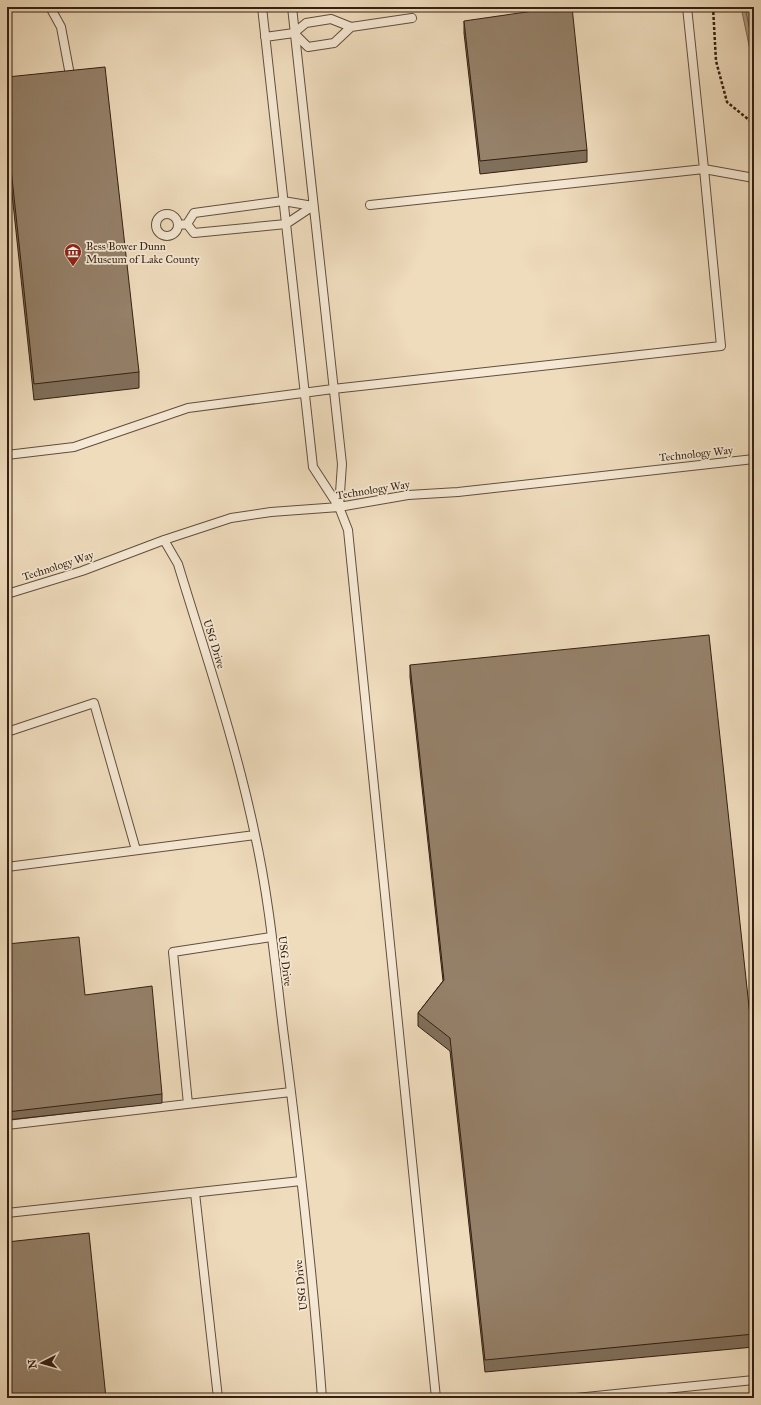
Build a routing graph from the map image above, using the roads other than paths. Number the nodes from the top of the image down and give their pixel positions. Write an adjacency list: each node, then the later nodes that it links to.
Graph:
1 (50, 7): 9 (lane)
2 (262, 7): 8 (lane)
3 (292, 7): 7 (lane)
4 (687, 7): 10 (lane)
5 (412, 18): 6 (lane)
6 (351, 27): 7 (lane); 7 (lane)
7 (294, 34): 8 (lane); 14 (lane)
8 (265, 37): 12 (lane)
9 (70, 75)
10 (704, 169): 11 (lane); 13 (lane); 16 (lane)
11 (754, 178)
12 (283, 201): 14 (lane); 15 (lane); 15 (lane)
13 (370, 205)
14 (313, 206): 15 (lane); 16 (lane)
15 (286, 224): 17 (lane)
16 (332, 389): 17 (lane); 20 (lane)
17 (305, 392): 18 (lane); 20 (lane)
18 (7, 455)
19 (754, 459): 20 (lane, Technology Way)
20 (339, 507): 21 (lane, Technology Way); 37 (lane)
21 (164, 540): 22 (lane, Technology Way); 24 (lane, USG Drive)
22 (7, 594)
23 (7, 732): 25 (lane)
24 (255, 835): 25 (lane); 27 (lane, USG Drive)
25 (136, 850): 26 (lane)
26 (7, 867)
27 (271, 937): 28 (lane, USG Drive); 29 (lane)
28 (291, 1092): 29 (lane); 31 (lane, USG Drive)
29 (188, 1104): 30 (lane)
30 (7, 1125)
31 (301, 1181): 32 (lane); 36 (lane, USG Drive)
32 (195, 1193): 33 (lane); 35 (lane)
33 (7, 1213)
34 (754, 1380): 38 (lane)
35 (218, 1398)
36 (322, 1398)
37 (436, 1398)
38 (576, 1398)

